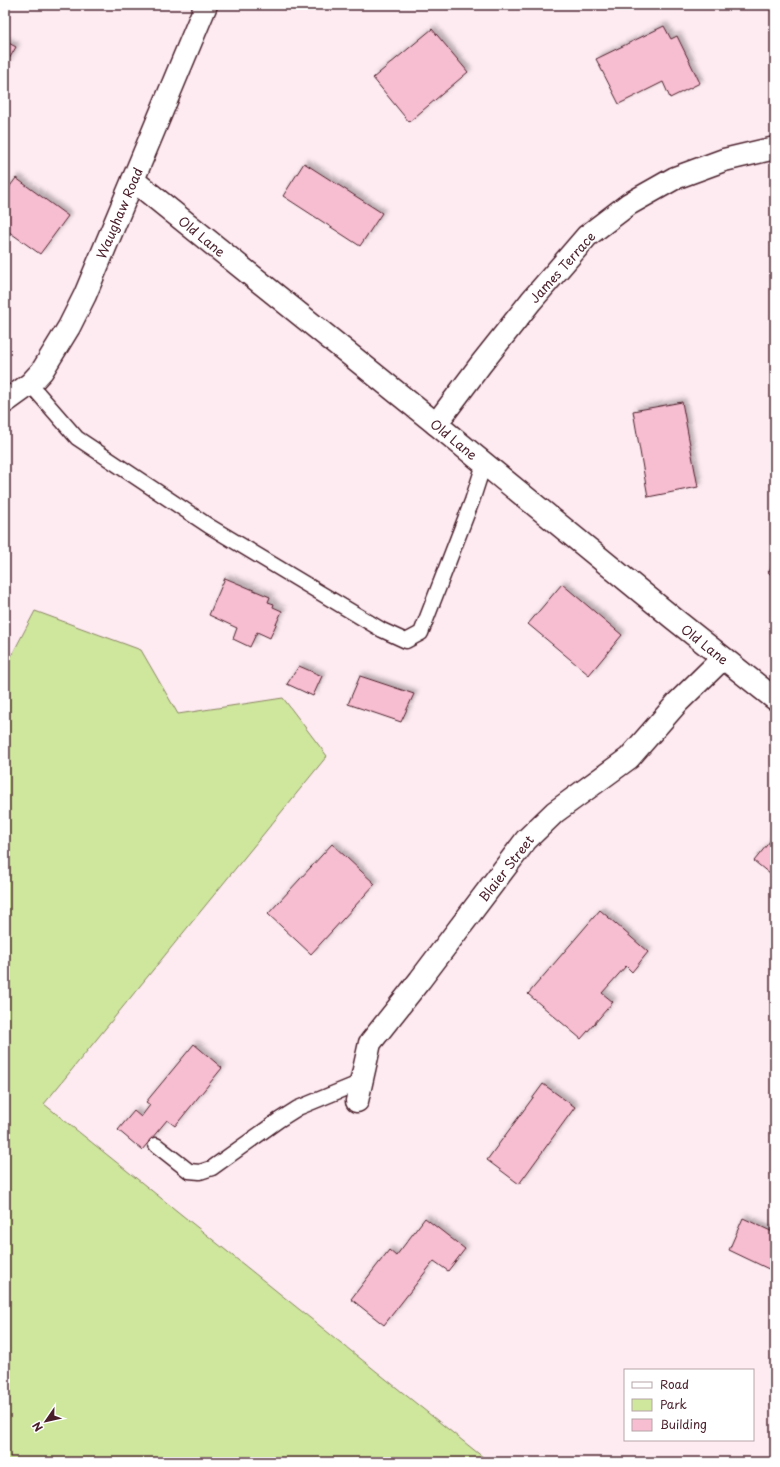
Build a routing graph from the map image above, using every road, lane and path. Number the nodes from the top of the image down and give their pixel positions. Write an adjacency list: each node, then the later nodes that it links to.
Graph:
1 (206, 5): 3 (street, Waughaw Road)
2 (775, 148): 6 (street, James Terrace)
3 (133, 180): 4 (street, Waughaw Road); 6 (street, Old Lane)
4 (30, 384): 5 (street, Waughaw Road); 7 (lane)
5 (5, 402)
6 (436, 424): 7 (street, Old Lane)
7 (484, 464): 8 (street, Old Lane)
8 (723, 658): 9 (street, Old Lane); 10 (street, Blaier Street)
9 (775, 699)
10 (359, 1092): 11 (lane)
11 (156, 1145)

